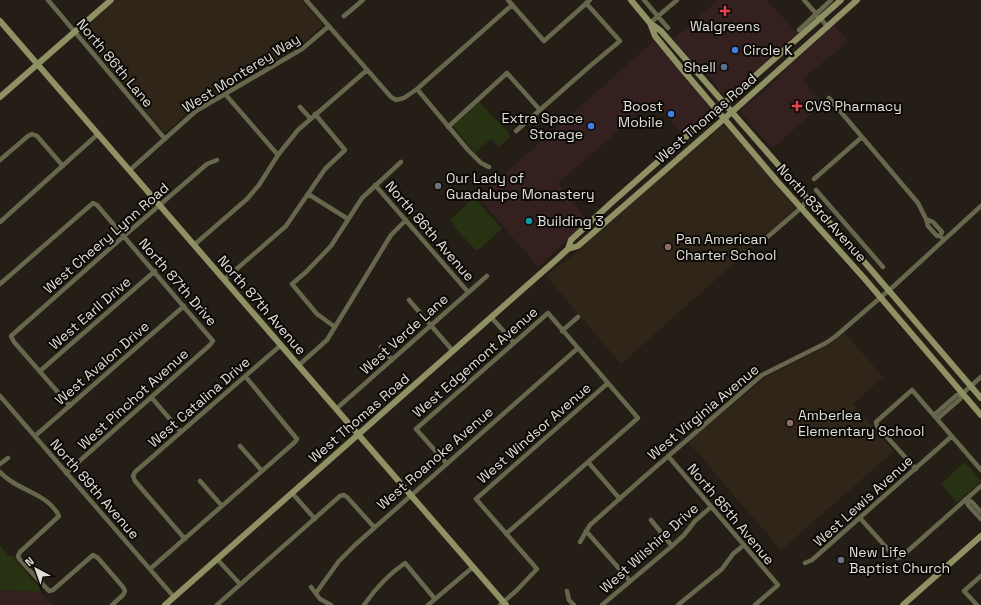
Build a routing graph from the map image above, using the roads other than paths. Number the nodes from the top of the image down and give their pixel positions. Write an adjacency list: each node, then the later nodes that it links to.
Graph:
1 (48, 0): 24 (street, North 86th Lane)
2 (110, 0): 24 (main road)
3 (306, 0): 20 (street)
4 (363, 0): 15 (street)
5 (508, 0): 14 (street)
6 (632, 0): 19 (main road, North 83rd Avenue)
7 (644, 0): 16 (street)
8 (676, 0): 16 (street)
9 (804, 0): 17 (street)
10 (831, 0): 17 (street, West Thomas Road)
11 (841, 0): 17 (main road, West Thomas Road)
12 (857, 0): 21 (main road, West Thomas Road)
13 (588, 2): 14 (street); 33 (street)
14 (512, 5): 27 (street)
15 (344, 16)
16 (658, 16): 19 (street); 22 (street)
17 (818, 16): 21 (street); 23 (street, West Thomas Road); 31 (main road, West Thomas Road)
18 (0, 21): 25 (main road, North 87th Avenue)
19 (650, 23): 31 (main road, North 83rd Avenue); 34 (main road, North 83rd Avenue)
20 (329, 26): 26 (street); 28 (street, West Monterey Way)
21 (828, 27): 35 (main road, West Thomas Road)
22 (668, 28)
23 (799, 30)
24 (74, 32): 25 (main road); 43 (street, North 86th Lane)
25 (38, 64): 29 (main road); 41 (main road, North 87th Avenue)
26 (367, 70): 27 (street); 36 (street)
27 (416, 89): 39 (street)
28 (225, 94): 43 (street, West Monterey Way); 44 (street)
29 (0, 97)
30 (829, 98): 42 (street)
31 (726, 103): 34 (main road, West Thomas Road); 35 (main road, North 83rd Avenue)
32 (300, 107): 37 (street)
33 (540, 110): 39 (street); 40 (street)
34 (717, 111): 38 (main road, North 83rd Avenue); 52 (main road, West Thomas Road)
35 (733, 111): 38 (main road, West Thomas Road); 57 (main road, North 83rd Avenue)
36 (315, 114): 37 (street); 56 (street)
37 (310, 118): 44 (street)
38 (724, 119): 54 (main road, West Thomas Road); 60 (main road, North 83rd Avenue)
39 (448, 127): 49 (street)
40 (516, 131)
41 (98, 134): 48 (street); 50 (main road, North 87th Avenue)
42 (862, 137): 51 (street); 66 (street)
43 (165, 139): 50 (street, West Monterey Way)
44 (278, 155): 67 (street)
45 (0, 160): 48 (street)
46 (217, 160): 58 (street, West Cheery Lynn Road)
47 (401, 162): 53 (street)
48 (63, 166): 63 (street)
49 (489, 167)
50 (130, 170): 58 (main road, North 87th Avenue)
51 (814, 179)
52 (637, 181): 54 (main road); 68 (main road, West Thomas Road)
53 (375, 185): 61 (street); 62 (street, North 86th Avenue)
54 (644, 188): 68 (main road, West Thomas Road)
55 (816, 190): 69 (street)
56 (308, 194): 61 (street); 72 (street)
57 (808, 199): 60 (street); 74 (main road, North 83rd Avenue)
58 (159, 205): 64 (street, West Cheery Lynn Road); 67 (main road, North 87th Avenue)
59 (981, 206): 66 (street, West Virginia Avenue)
60 (801, 208): 65 (street); 76 (main road, North 83rd Avenue)
61 (348, 219): 82 (street)
62 (406, 220): 75 (street, North 86th Avenue); 82 (street)
63 (0, 222)
64 (124, 236): 70 (street, North 87th Drive); 73 (street, North 87th Drive); 92 (street, West Cheery Lynn Road)
65 (764, 240)
66 (944, 240): 74 (street, West Virginia Avenue)
67 (194, 245): 72 (main road, North 87th Avenue)
68 (568, 249): 80 (main road, West Thomas Road)
69 (883, 267)
70 (154, 271): 78 (street, North 87th Drive); 92 (street, West Earll Drive)
71 (487, 276): 75 (street, West Verde Lane)
72 (224, 280): 86 (main road, North 87th Avenue)
73 (0, 284)
74 (889, 290): 76 (street, West Virginia Avenue); 96 (main road, North 83rd Avenue)
75 (468, 292): 81 (street, West Verde Lane)
76 (880, 297): 97 (main road, North 83rd Avenue); 110 (street, West Virginia Avenue)
77 (409, 300): 81 (street)
78 (184, 306): 84 (street, North 87th Drive); 101 (street, West Avalon Drive)
79 (578, 316): 83 (street)
80 (491, 317): 85 (street); 89 (main road, West Thomas Road)
81 (431, 325): 89 (street); 90 (street, West Verde Lane)
82 (335, 327): 91 (street)
83 (562, 331): 85 (street, West Edgemont Avenue); 88 (street)
84 (213, 341): 99 (street, West Pinchot Avenue)
85 (514, 343): 114 (street, West Edgemont Avenue)
86 (281, 345): 91 (main road, North 87th Avenue); 93 (street, West Catalina Drive)
87 (381, 347): 90 (street)
88 (578, 348): 95 (street); 114 (street, West Roanoke Avenue)
89 (453, 351): 106 (main road, West Thomas Road)
90 (392, 360): 102 (street, West Verde Lane)
91 (299, 365): 102 (main road, North 87th Avenue)
92 (40, 371): 101 (street)
93 (245, 376): 105 (street, West Catalina Drive); 117 (street)
94 (981, 377): 96 (street)
95 (608, 383): 112 (street); 135 (street, West Windsor Avenue)
96 (971, 386): 97 (street); 100 (main road, North 83rd Avenue)
97 (962, 394): 103 (main road, North 83rd Avenue); 104 (street)
98 (0, 396): 107 (street, North 89th Avenue)
99 (151, 397): 105 (street); 119 (street, West Pinchot Avenue)
100 (981, 398)
101 (70, 406): 107 (street, West Avalon Drive)
102 (336, 409): 106 (main road, North 87th Avenue)
103 (981, 415)
104 (935, 417): 108 (street); 115 (street)
105 (181, 432): 137 (street, West Catalina Drive)
106 (359, 434): 122 (main road, West Thomas Road); 123 (main road, North 87th Avenue)
107 (35, 436): 119 (street, North 89th Avenue)
108 (952, 436): 115 (street, West Lewis Avenue); 116 (street)
109 (240, 446): 117 (street)
110 (668, 456): 124 (street, West Virginia Avenue); 127 (street, North 85th Avenue)
111 (8, 458): 113 (street)
112 (588, 462): 124 (street); 135 (street)
113 (0, 464)
114 (447, 464): 123 (street, West Roanoke Avenue)
115 (916, 469): 129 (street, West Lewis Avenue)
116 (981, 470)
117 (262, 471): 126 (street)
118 (0, 472): 154 (street)
119 (66, 473): 144 (street, North 89th Avenue)
120 (200, 481): 126 (street)
121 (981, 486): 125 (street)
122 (292, 493): 130 (street); 141 (main road, West Thomas Road)
123 (412, 495): 133 (street, West Roanoke Avenue); 143 (main road, North 87th Avenue)
124 (620, 499): 134 (street, West Virginia Avenue)
125 (966, 499): 128 (street); 129 (street)
126 (222, 506): 137 (street)
127 (711, 507): 139 (street, North 85th Avenue); 140 (street, West Wilshire Drive)
128 (979, 512): 131 (street)
129 (860, 518): 142 (street, West Lewis Avenue)
130 (314, 519): 133 (street); 147 (street)
131 (981, 519)
132 (651, 520): 140 (street)
133 (374, 527): 150 (street, West Roanoke Avenue)
134 (586, 531): 138 (street, West Virginia Avenue); 146 (street)
135 (506, 534): 153 (street)
136 (981, 536): 164 (main road)
137 (185, 539): 144 (street)
138 (580, 542)
139 (744, 545): 162 (street); 163 (street, North 85th Avenue)
140 (672, 546): 146 (street, West Wilshire Drive)
141 (217, 559): 147 (street); 151 (main road, West Thomas Road)
142 (805, 563)
143 (473, 566): 152 (street); 153 (main road, North 87th Avenue)
144 (150, 569): 151 (street, North 89th Avenue)
145 (981, 576): 165 (street)
146 (630, 581): 161 (street, West Wilshire Drive)
147 (240, 584): 156 (street)
148 (311, 587): 150 (street)
149 (567, 591): 160 (street)
150 (316, 593): 157 (street)
151 (174, 597): 155 (main road, West Thomas Road)
152 (435, 599): 158 (street); 159 (street)
153 (503, 604)
154 (112, 605)
155 (165, 605)
156 (217, 605)
157 (331, 605)
158 (364, 605)
159 (428, 605)
160 (574, 605)
161 (602, 605)
162 (678, 605)
163 (755, 605)
164 (903, 605)
165 (977, 605)

